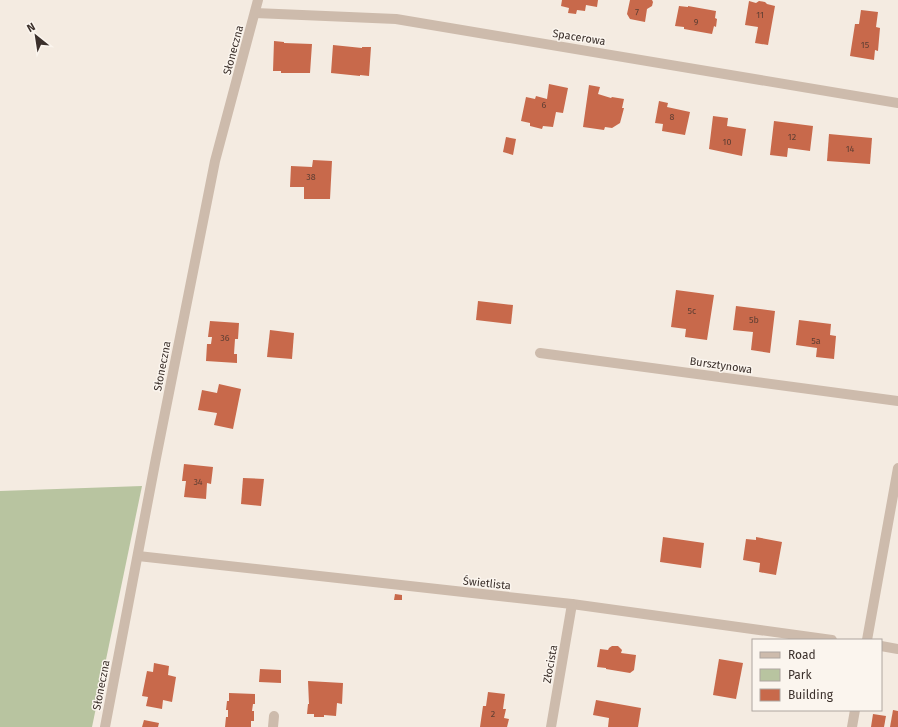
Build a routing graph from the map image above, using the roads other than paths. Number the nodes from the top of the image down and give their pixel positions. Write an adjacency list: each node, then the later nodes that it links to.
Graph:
1 (258, 0): 2 (street, Słoneczna)
2 (255, 13): 3 (street, Spacerowa); 7 (street, Słoneczna)
3 (898, 102)
4 (540, 353): 5 (street, Bursztynowa)
5 (898, 401)
6 (898, 468): 10 (street)
7 (138, 556): 8 (street, Świetlista); 15 (street, Słoneczna)
8 (572, 604): 9 (street, Świetlista); 17 (street, Złocista)
9 (825, 639)
10 (867, 639)
11 (882, 646): 12 (street)
12 (898, 649)
13 (855, 711): 18 (street)
14 (274, 716): 16 (street)
15 (105, 727)
16 (273, 727)
17 (551, 727)
18 (852, 727)

